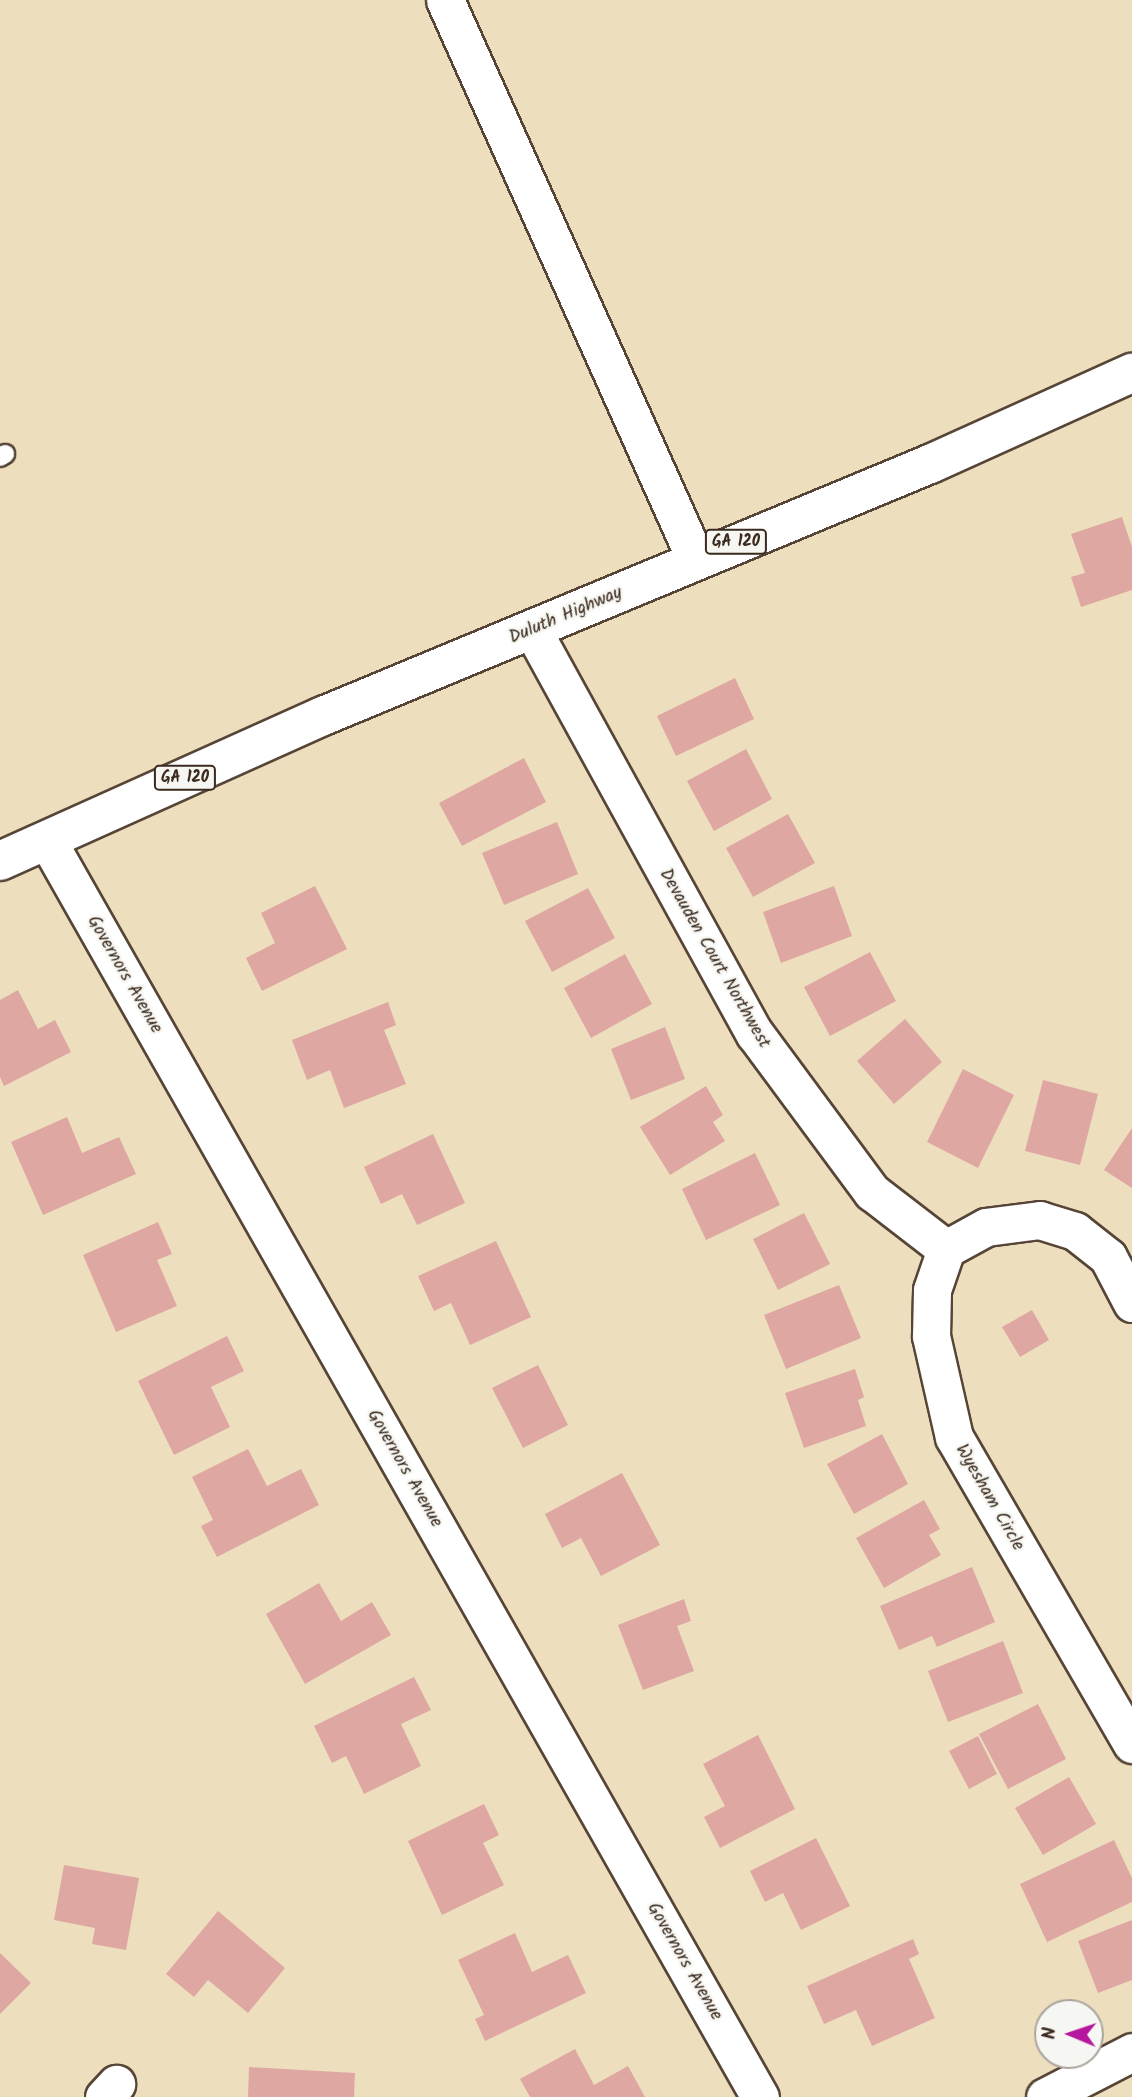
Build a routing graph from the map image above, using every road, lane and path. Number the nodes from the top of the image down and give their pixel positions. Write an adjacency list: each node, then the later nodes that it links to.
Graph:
1 (444, 0): 3 (street)
2 (1132, 373): 3 (main road, Duluth Highway / GA 120)
3 (696, 559): 4 (main road, Duluth Highway / GA 120)
4 (533, 631): 5 (main road, Duluth Highway / GA 120); 7 (street, Devauden Court Northwest)
5 (47, 840): 6 (main road, Duluth Highway / GA 120); 11 (street, Governors Avenue)
6 (0, 861)
7 (946, 1250): 8 (street); 9 (street, Wyesham Circle)
8 (1132, 1303)
9 (1132, 1744)
10 (1132, 2052): 12 (street)
11 (760, 2097)
12 (1045, 2097)

